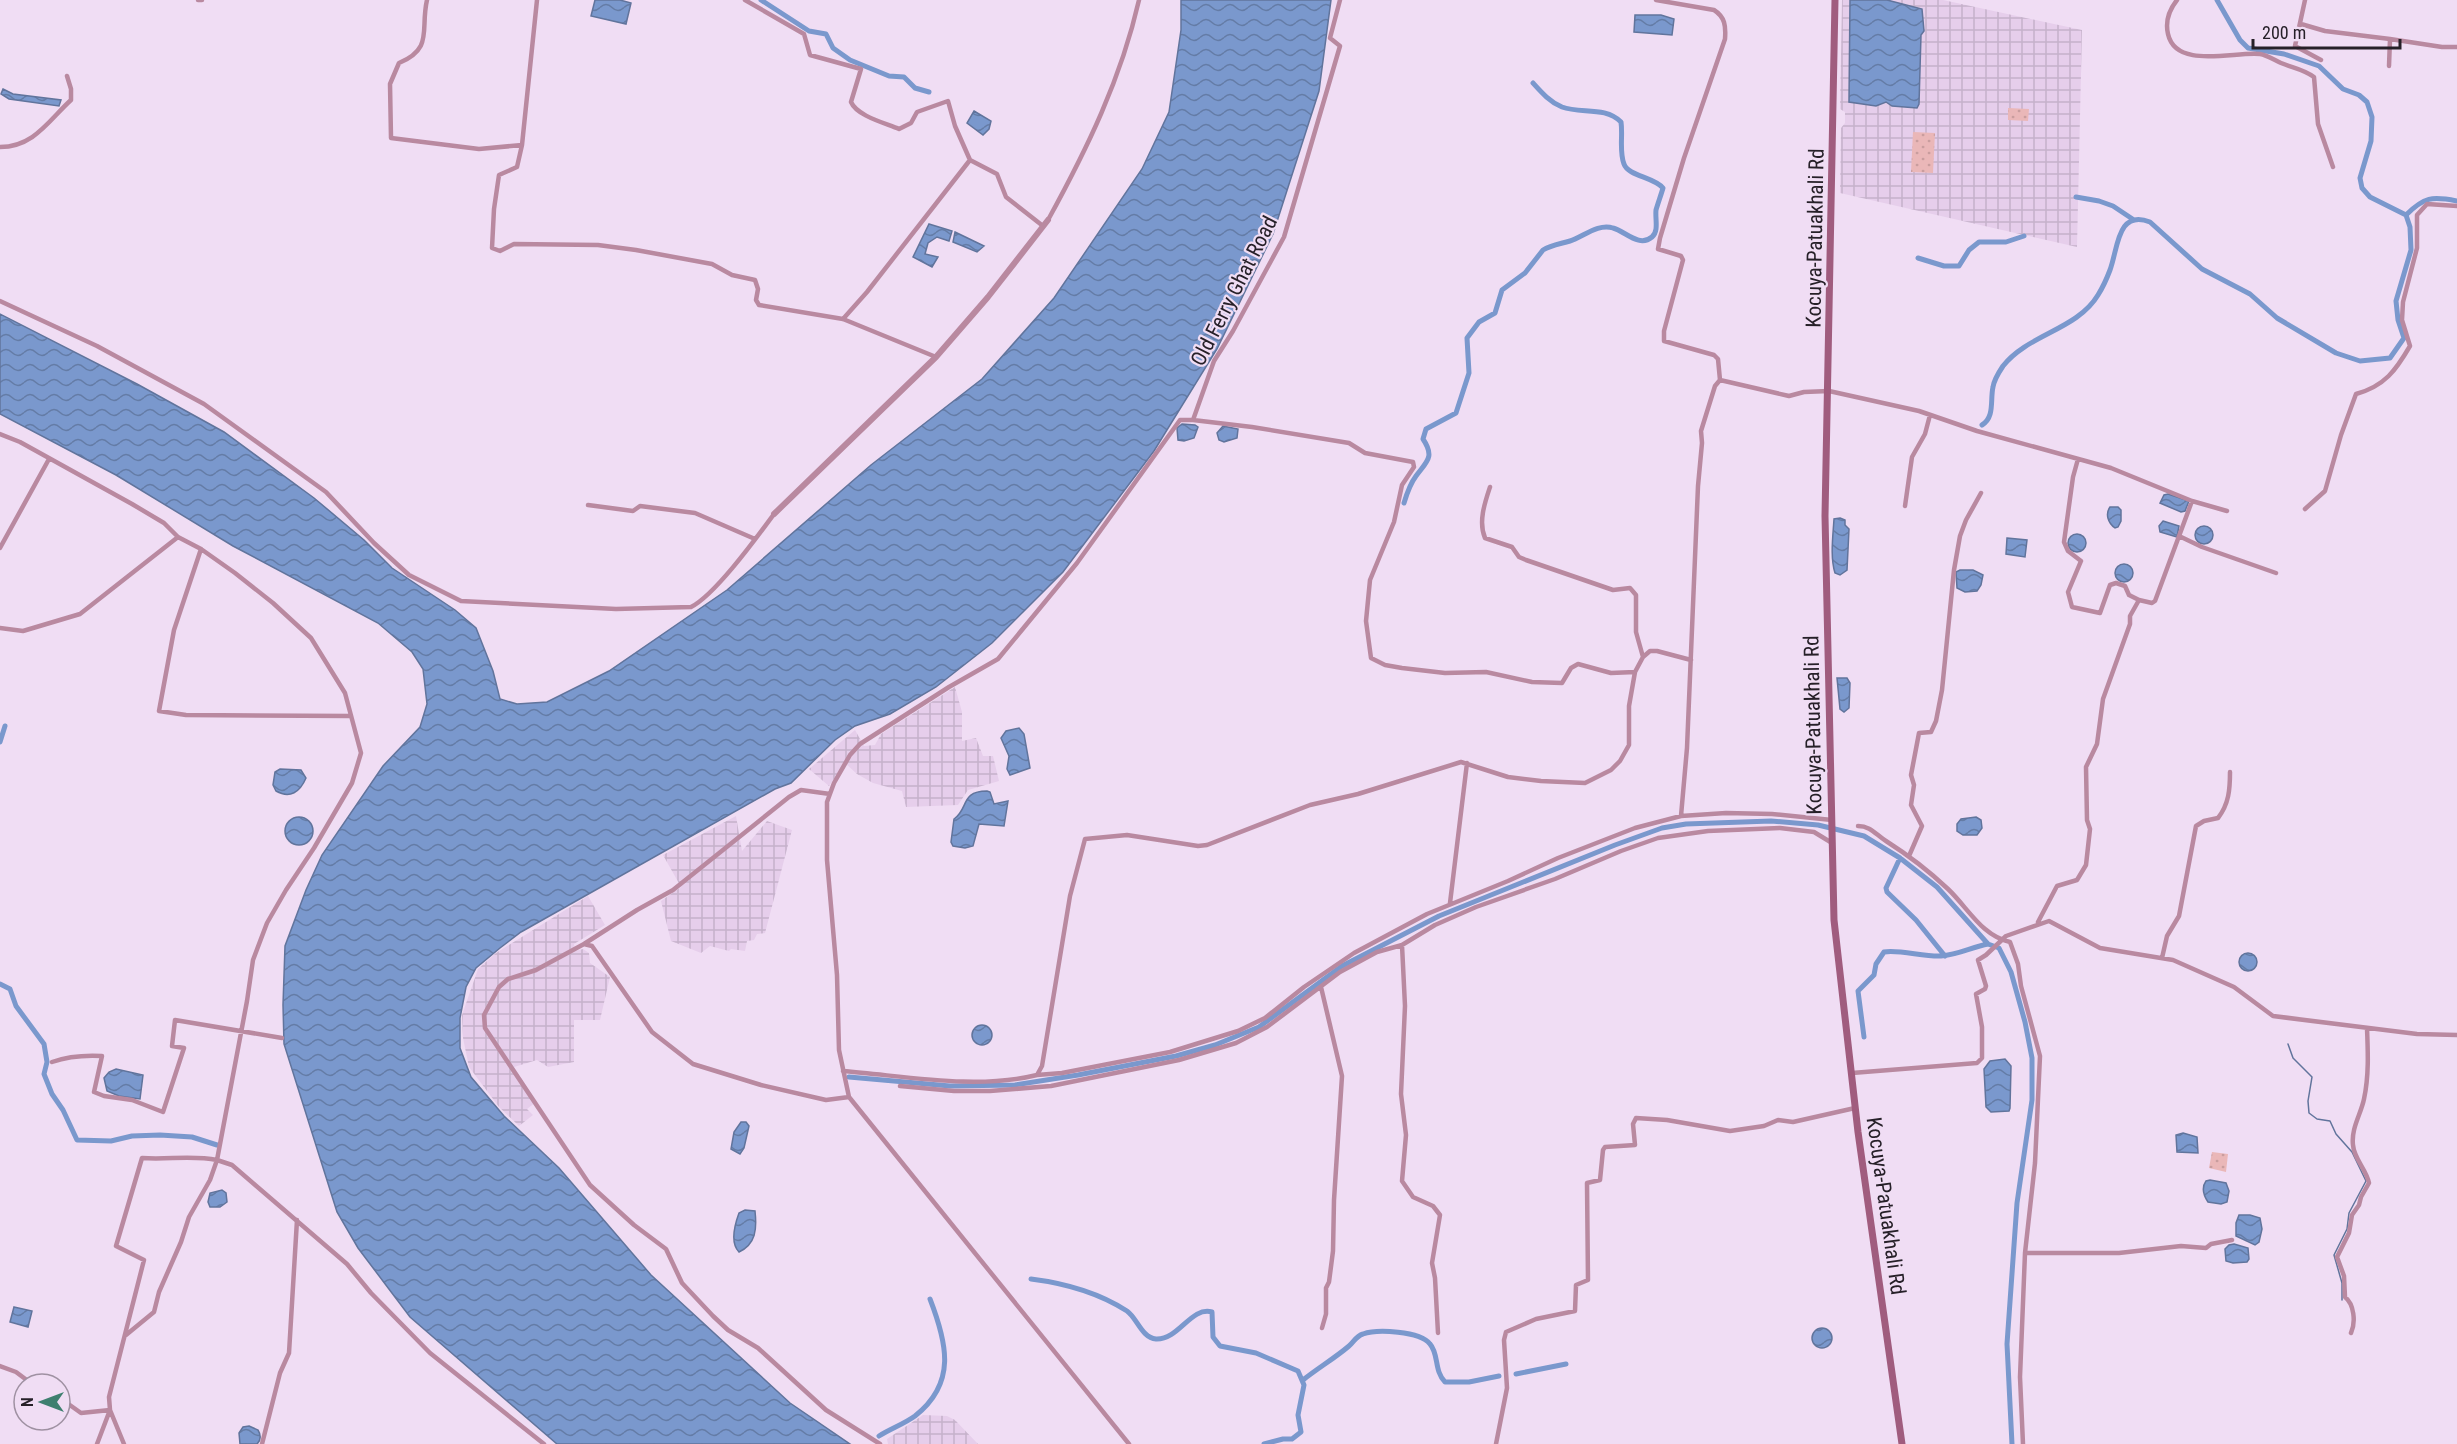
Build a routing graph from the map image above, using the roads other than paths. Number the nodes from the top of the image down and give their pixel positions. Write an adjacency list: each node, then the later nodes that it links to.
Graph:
1 (198, 0): 2 (street)
2 (202, 0)
3 (427, 0): 18 (street)
4 (537, 0): 18 (street)
5 (745, 0): 20 (street)
6 (1139, 0): 23 (street)
7 (1340, 0): 31 (street, Old Ferry Ghat Road)
8 (1656, 0): 28 (street)
9 (1835, 0): 29 (main road, Kocuya-Patuakhali Rd)
10 (2177, 0): 21 (street)
11 (2305, 0): 12 (street)
12 (2301, 24): 13 (street); 15 (street)
13 (2390, 39): 14 (street); 16 (street)
14 (2457, 47)
15 (2321, 60)
16 (2389, 66)
17 (67, 76): 19 (street)
18 (522, 145): 26 (street)
19 (0, 147)
20 (970, 160): 24 (street); 26 (street)
21 (2333, 167)
22 (2457, 206): 40 (street)
23 (1048, 220): 24 (street)
24 (1043, 226): 27 (street)
25 (0, 301): 45 (street)
26 (843, 319): 27 (street)
27 (936, 357): 42 (street)
28 (1720, 380): 29 (street); 52 (street)
29 (1829, 391): 30 (street); 59 (main road, Kocuya-Patuakhali Rd)
30 (1930, 415): 34 (street); 39 (street)
31 (1193, 420): 53 (street); 57 (street)
32 (0, 434): 33 (street)
33 (49, 459): 44 (street); 46 (street)
34 (2078, 459): 37 (street); 49 (street)
35 (1490, 487): 51 (street)
36 (1981, 493): 62 (street)
37 (2192, 501): 41 (street); 43 (street)
38 (588, 506): 45 (street)
39 (1905, 506)
40 (2305, 509)
41 (2227, 511)
42 (774, 514): 45 (street)
43 (2179, 536): 48 (street); 49 (street)
44 (178, 537): 47 (street); 50 (street)
45 (755, 539)
46 (0, 548)
47 (201, 549): 54 (street); 54 (street)
48 (2276, 573)
49 (2139, 600): 64 (street)
50 (0, 628)
51 (1643, 657): 52 (street); 53 (street)
52 (1691, 660): 58 (street)
53 (1635, 672): 55 (street)
54 (351, 716): 71 (street)
55 (1467, 763): 63 (street); 77 (street)
56 (2230, 772): 68 (street)
57 (830, 794): 66 (street); 75 (street)
58 (1681, 816): 59 (street); 63 (street)
59 (1832, 822): 61 (main road, Kocuya-Patuakhali Rd)
60 (1858, 826): 62 (street)
61 (1832, 841): 67 (street); 76 (main road, Kocuya-Patuakhali Rd)
62 (1909, 856): 65 (street)
63 (1450, 903): 77 (street)
64 (2037, 922)
65 (1998, 942): 68 (street); 76 (street); 84 (street)
66 (584, 944): 79 (street); 97 (street)
67 (1402, 945): 69 (street); 86 (street)
68 (2162, 958): 70 (street)
69 (1321, 987): 78 (street); 85 (street)
70 (2367, 1028): 72 (street); 87 (street)
71 (242, 1031): 73 (street); 74 (street); 81 (street)
72 (2457, 1035)
73 (282, 1038)
74 (52, 1062)
75 (843, 1071): 77 (street); 79 (street)
76 (1852, 1073): 80 (main road, Kocuya-Patuakhali Rd)
77 (1037, 1075)
78 (900, 1086)
79 (849, 1097): 98 (street)
80 (1855, 1108): 99 (street); 100 (main road, Kocuya-Patuakhali Rd)
81 (217, 1160): 82 (street); 88 (street); 88 (street)
82 (297, 1220): 95 (street); 96 (street)
83 (2232, 1240): 84 (street)
84 (2025, 1253): 101 (street)
85 (1322, 1328)
86 (1438, 1333)
87 (2351, 1333)
88 (126, 1335): 92 (street)
89 (0, 1366): 90 (street)
90 (16, 1372)
91 (72, 1407): 92 (street)
92 (110, 1410): 93 (street); 94 (street)
93 (97, 1444)
94 (124, 1444)
95 (262, 1444)
96 (544, 1444)
97 (880, 1444)
98 (1129, 1444)
99 (1496, 1444)
100 (1902, 1444)
101 (2023, 1444)

